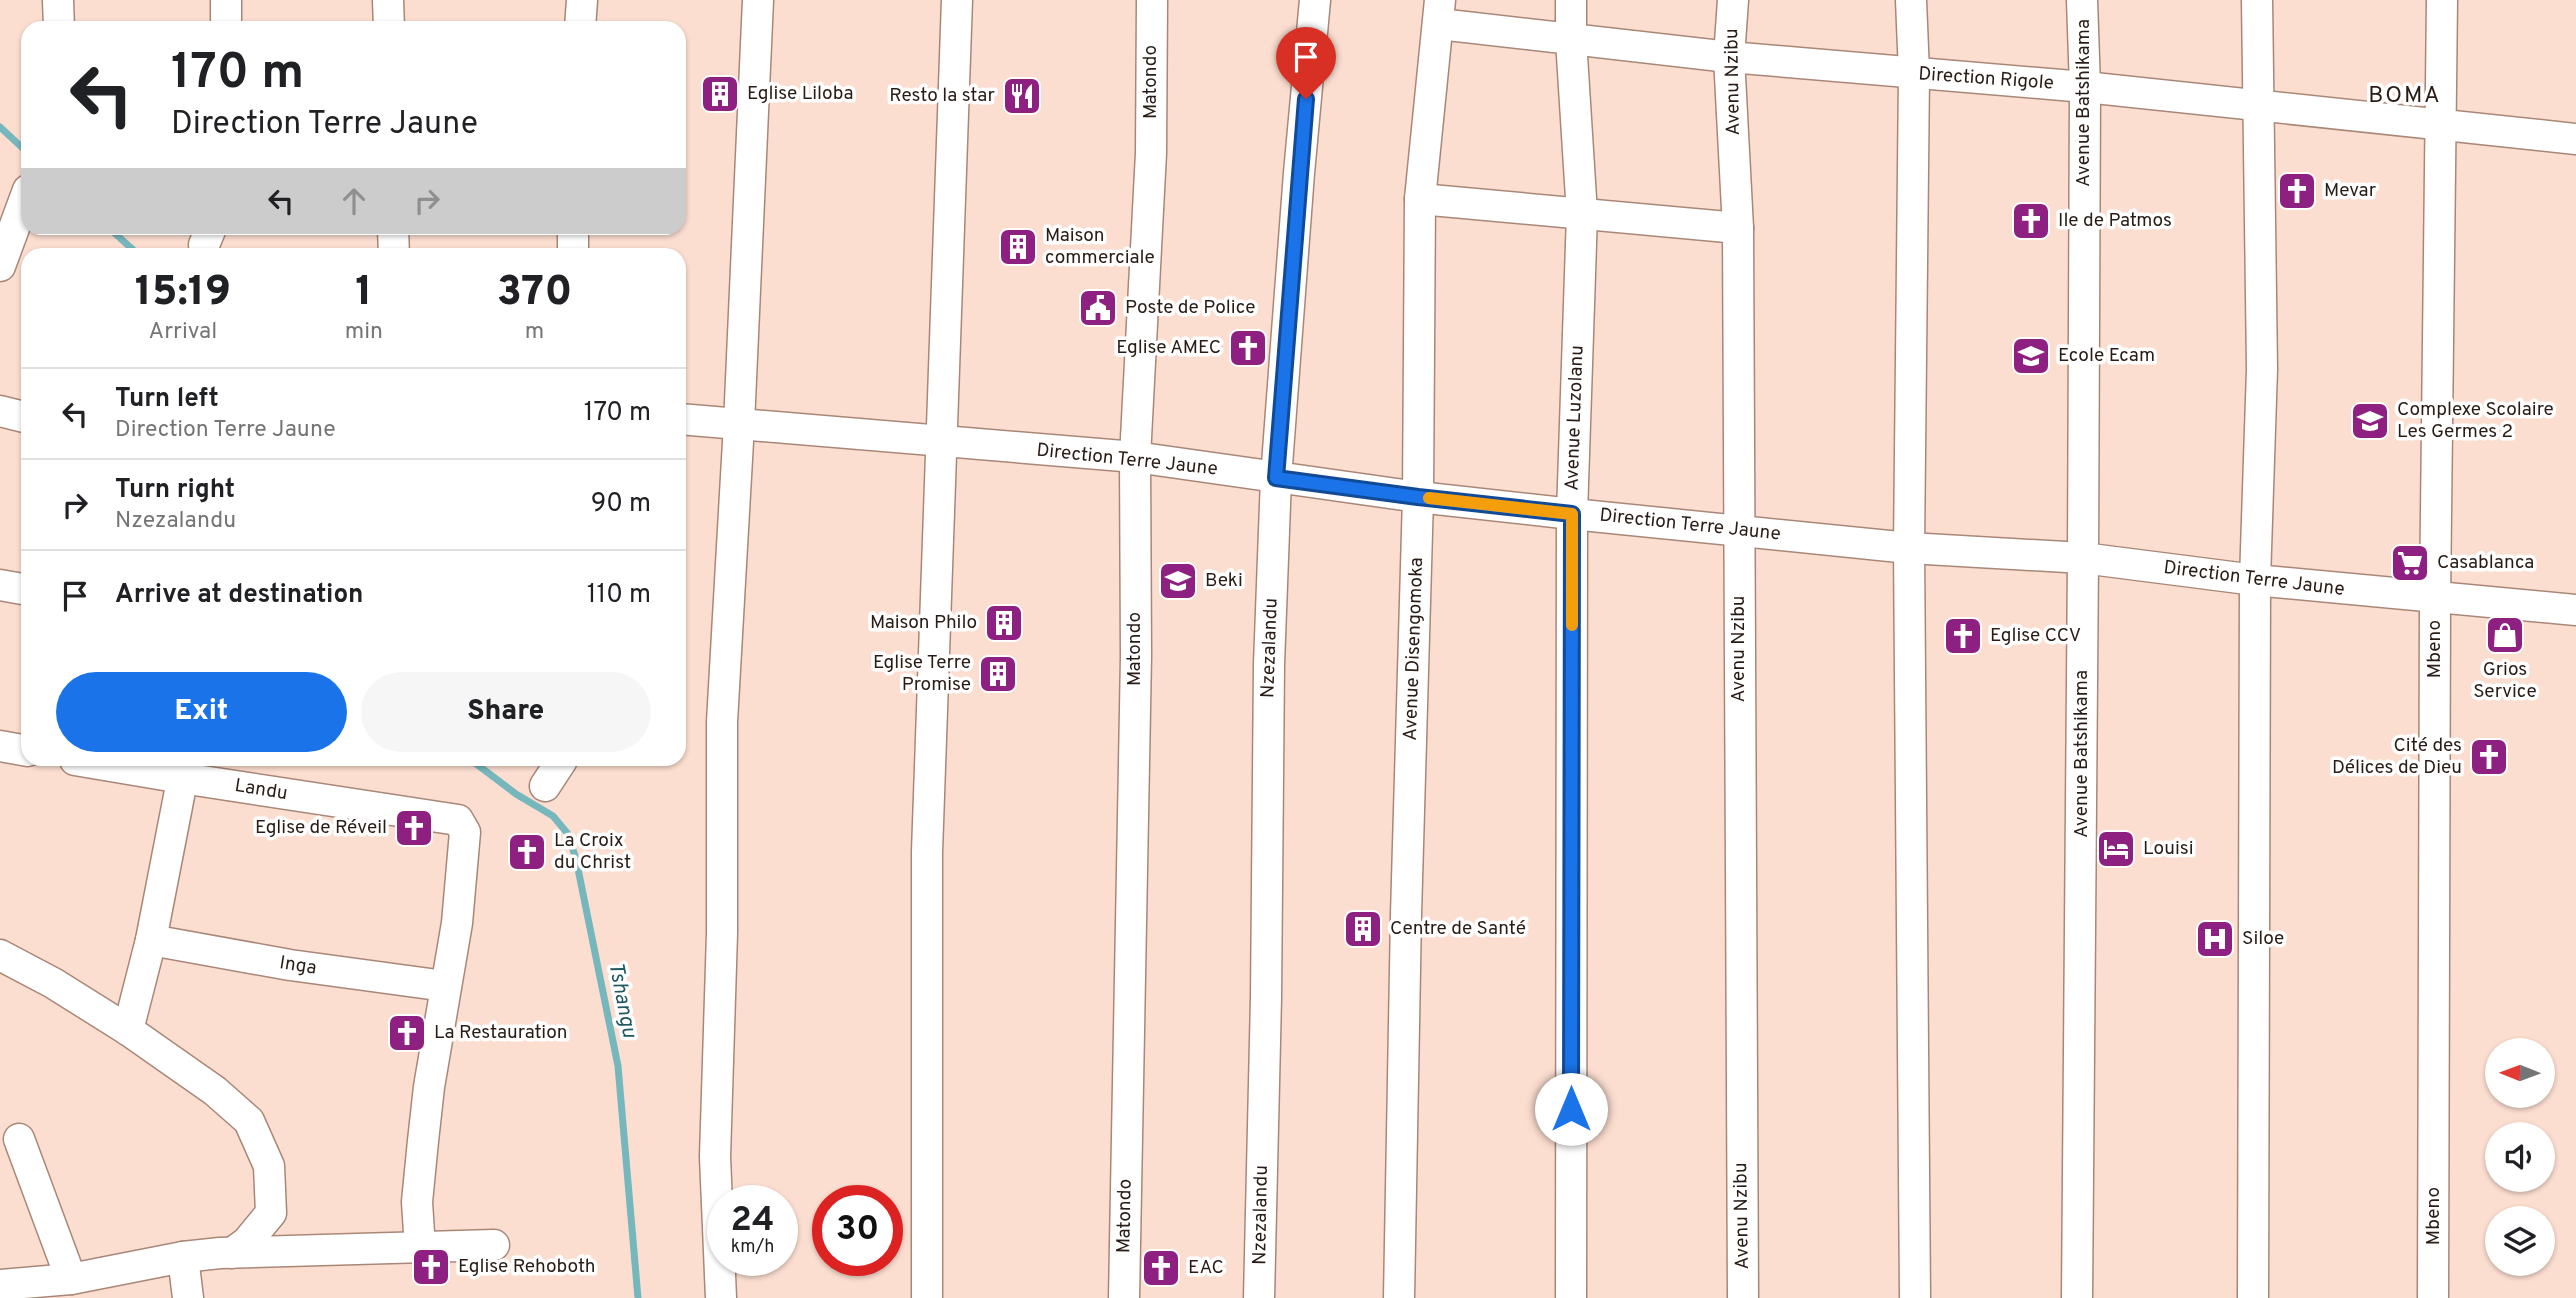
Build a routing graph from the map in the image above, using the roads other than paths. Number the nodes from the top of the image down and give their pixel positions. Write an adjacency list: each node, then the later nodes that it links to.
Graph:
1 (58, 0): 16 (street)
2 (226, 0): 17 (street)
3 (388, 0): 18 (street)
4 (582, 0): 19 (street)
5 (758, 0): 35 (street)
6 (957, 0): 36 (street)
7 (1152, 0): 37 (street, Matondo)
8 (1315, 0): 38 (street, Nzezalandu)
9 (1571, 0): 20 (street, Avenue Luzolanu)
10 (1733, 0): 21 (street, Avenu Nzibu)
11 (1911, 0): 22 (street)
12 (2082, 0): 23 (street, Avenue Batshikama)
13 (2257, 0): 24 (street)
14 (2442, 0): 25 (street, Mbeno)
15 (1439, 12): 20 (street, Direction Rigole); 27 (street, Avenue Disengomoka)
16 (59, 21)
17 (226, 21)
18 (389, 21)
19 (580, 21)
20 (1571, 40): 21 (street, Direction Rigole); 29 (street, Avenue Luzolanu)
21 (1729, 57): 22 (street, Direction Rigole); 30 (street, Avenu Nzibu)
22 (1913, 73): 23 (street, Direction Rigole); 42 (street)
23 (2085, 87): 24 (street, Direction Rigole); 43 (street, Avenue Batshikama)
24 (2257, 106): 25 (street, Direction Rigole); 44 (street)
25 (2441, 125): 26 (street, Direction Rigole); 47 (street, Mbeno)
26 (2576, 139)
27 (1420, 199): 29 (street); 39 (street, Avenue Disengomoka)
28 (21, 209): 31 (street)
29 (1582, 214): 30 (street); 40 (street, Avenue Luzolanu)
30 (1738, 228): 41 (street, Avenu Nzibu)
31 (0, 266)
32 (0, 411): 33 (street)
33 (21, 416)
34 (686, 420): 35 (street, Direction Terre Jaune)
35 (739, 424): 36 (street, Direction Terre Jaune); 67 (street)
36 (943, 443): 37 (street, Direction Terre Jaune); 68 (street)
37 (1135, 457): 38 (street, Direction Terre Jaune); 69 (street, Matondo)
38 (1276, 478): 39 (street, Direction Terre Jaune); 70 (street, Nzezalandu)
39 (1418, 497): 40 (street, Direction Terre Jaune); 71 (street, Avenue Disengomoka)
40 (1572, 514): 41 (street, Direction Terre Jaune); 72 (street, Avenue Luzolanu)
41 (1738, 530): 42 (street, Direction Terre Jaune); 73 (street, Avenu Nzibu)
42 (1909, 548): 43 (street, Direction Terre Jaune); 74 (street)
43 (2083, 558): 44 (street, Direction Terre Jaune); 75 (street, Avenue Batshikama)
44 (2255, 580): 47 (street, Direction Terre Jaune); 76 (street)
45 (0, 584): 46 (street)
46 (21, 588)
47 (2435, 599): 48 (street, Direction Terre Jaune); 77 (street, Mbeno)
48 (2576, 610)
49 (0, 746): 50 (street)
50 (21, 750)
51 (148, 766): 53 (street, Landu)
52 (558, 766): 54 (street)
53 (184, 769): 55 (street); 57 (street, Landu)
54 (545, 786)
55 (151, 940): 57 (street, Inga); 58 (street)
56 (0, 955): 58 (street)
57 (445, 986): 61 (street)
58 (128, 1030): 62 (street)
59 (19, 1139): 64 (street)
60 (494, 1245): 61 (street)
61 (420, 1248): 62 (street)
62 (232, 1252): 63 (street)
63 (183, 1257): 64 (street); 66 (street)
64 (71, 1279): 65 (street)
65 (0, 1284)
66 (188, 1298)
67 (721, 1298)
68 (927, 1298)
69 (1124, 1298)
70 (1259, 1298)
71 (1399, 1298)
72 (1571, 1298)
73 (1743, 1298)
74 (1915, 1298)
75 (2077, 1298)
76 (2253, 1298)
77 (2434, 1298)

